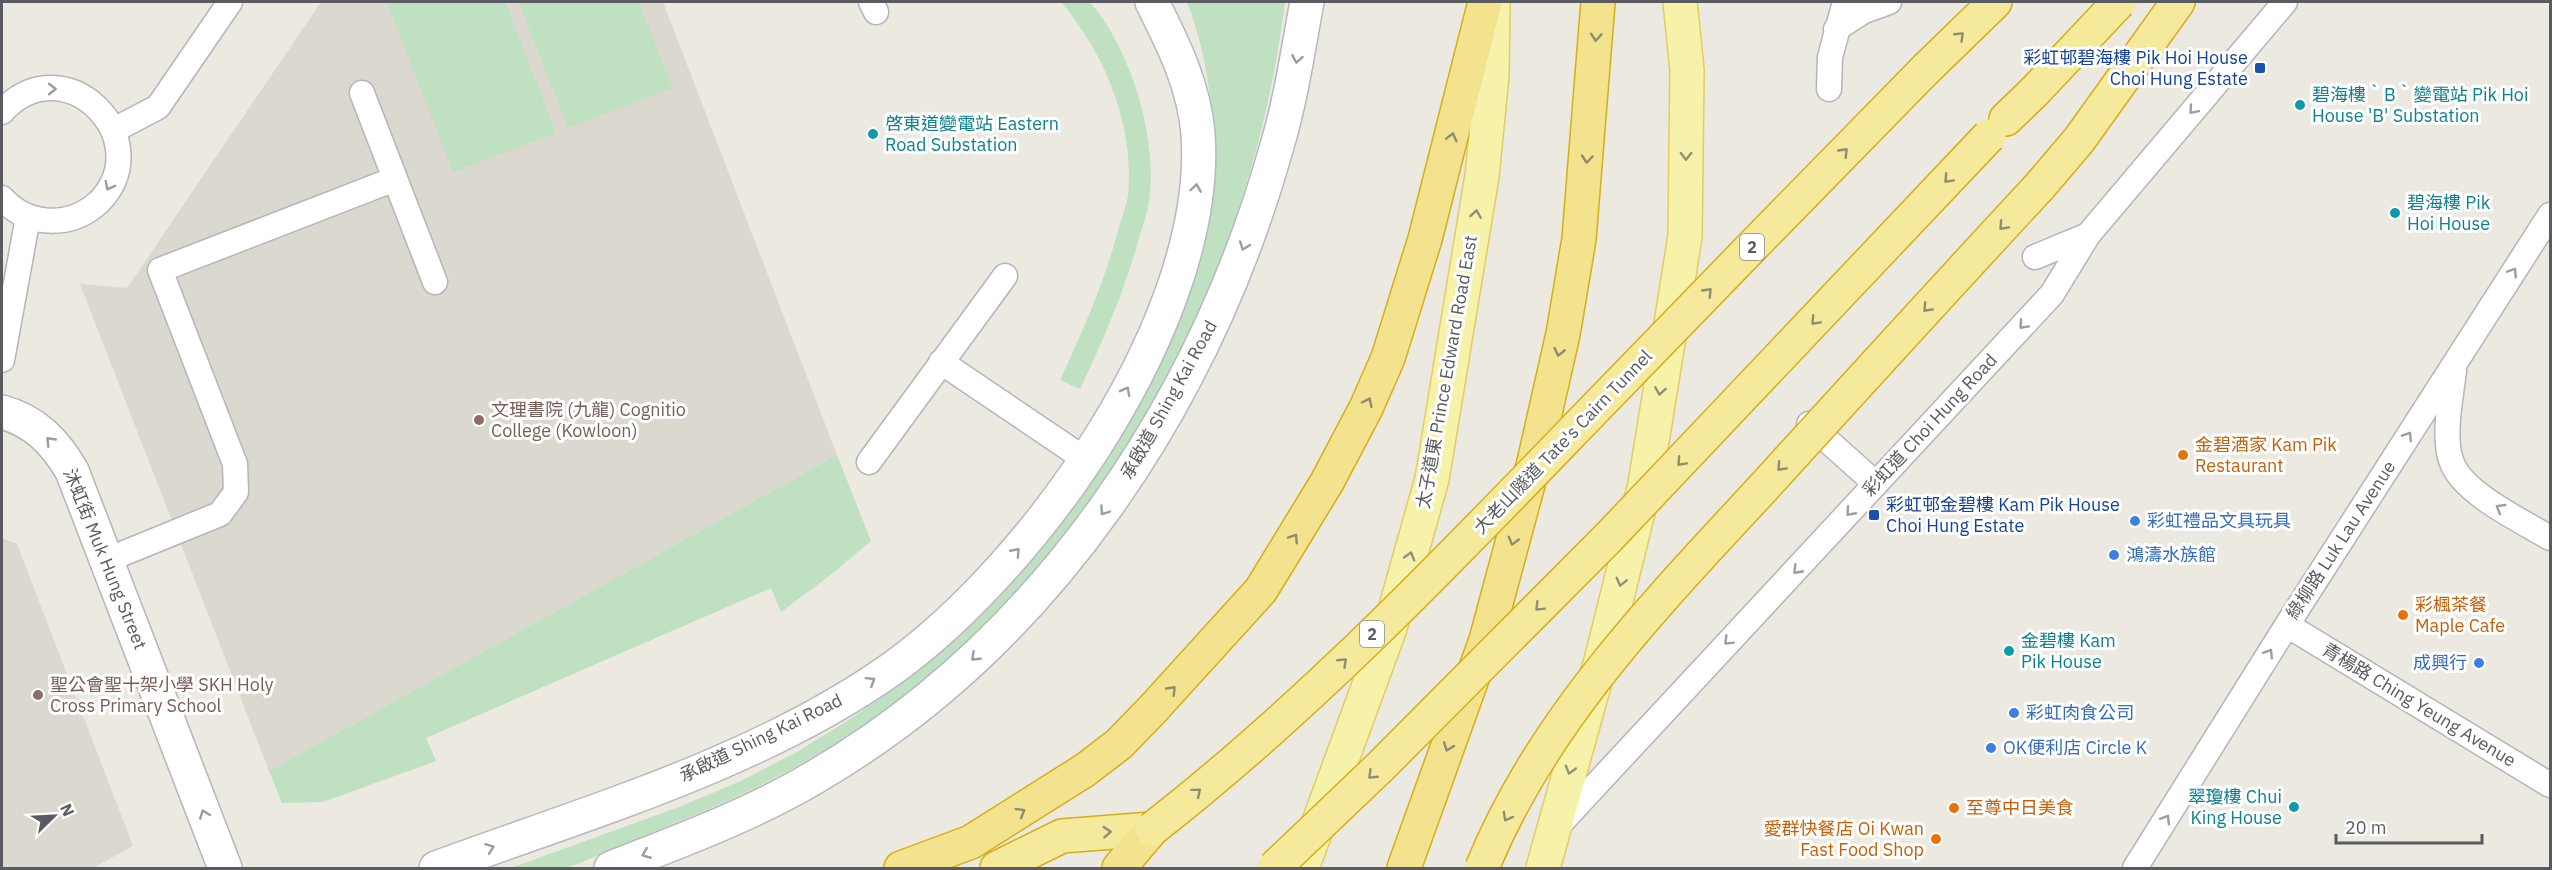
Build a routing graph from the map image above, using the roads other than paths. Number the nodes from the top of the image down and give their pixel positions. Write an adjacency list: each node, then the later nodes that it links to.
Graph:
1 (230, 2): 18 (lane)
2 (1152, 2): 32 (main road, 承啟道 Shing Kai Road, one-way to 2)
3 (1307, 2): 43 (main road, 承啟道 Shing Kai Road, one-way to 43)
4 (1485, 2): 44 (highway, one-way to 4)
5 (1493, 2): 48 (main road, 太子道東 Prince Edward Road East, one-way to 5)
6 (1598, 2): 49 (highway, one-way to 49)
7 (1680, 2): 40 (main road, one-way to 40)
8 (1845, 2): 14 (lane)
9 (1889, 2): 14 (lane)
10 (1995, 2): 39 (highway, 大老山隧道 Tate's Cairn Tunnel / 2, one-way to 10, bridge)
11 (2120, 2): 47 (highway, one-way to 47, bridge)
12 (2178, 2): 50 (highway, one-way to 50, bridge)
13 (2285, 2): 23 (lane, 彩虹道 Choi Hung Road, one-way to 23)
14 (1836, 29): 15 (lane)
15 (1829, 89)
16 (363, 93): 19 (lane)
17 (2, 112): 18 (lane, one-way to 18)
18 (114, 130): 22 (lane, one-way to 22)
19 (395, 179): 26 (lane); 36 (lane)
20 (2, 198): 22 (lane)
21 (2550, 214): 28 (lane, 綠柳路 Luk Lau Avenue, one-way to 21)
22 (28, 217): 27 (lane)
23 (2088, 235): 24 (lane); 34 (lane, 彩虹道 Choi Hung Road, one-way to 34)
24 (2036, 257)
25 (1005, 276): 29 (lane)
26 (435, 282)
27 (2, 360)
28 (2456, 360): 35 (lane, one-way to 28); 37 (lane, 綠柳路 Luk Lau Avenue, one-way to 28)
29 (941, 362): 32 (lane); 33 (lane)
30 (2, 412): 36 (main road, 沐虹街 Muk Hung Street, one-way to 30)
31 (1809, 424): 34 (lane)
32 (1086, 460): 42 (main road, 承啟道 Shing Kai Road, one-way to 32)
33 (869, 462)
34 (1876, 484): 40 (lane, 彩虹道 Choi Hung Road, one-way to 40)
35 (2550, 538)
36 (106, 560): 41 (main road, 沐虹街 Muk Hung Street, one-way to 36)
37 (2287, 625): 38 (lane, 青楊路 Ching Yeung Avenue); 52 (lane, 綠柳路 Luk Lau Avenue, one-way to 37)
38 (2550, 785)
39 (1152, 829): 45 (highway, one-way to 39); 46 (highway, 大老山隧道 Tate's Cairn Tunnel / 2)
40 (1554, 830): 51 (main road)
41 (225, 868)
42 (436, 868)
43 (611, 868)
44 (901, 868)
45 (997, 868)
46 (1119, 868)
47 (1274, 868)
48 (1302, 868)
49 (1404, 868)
50 (1482, 868)
51 (1543, 868)
52 (2135, 868)

